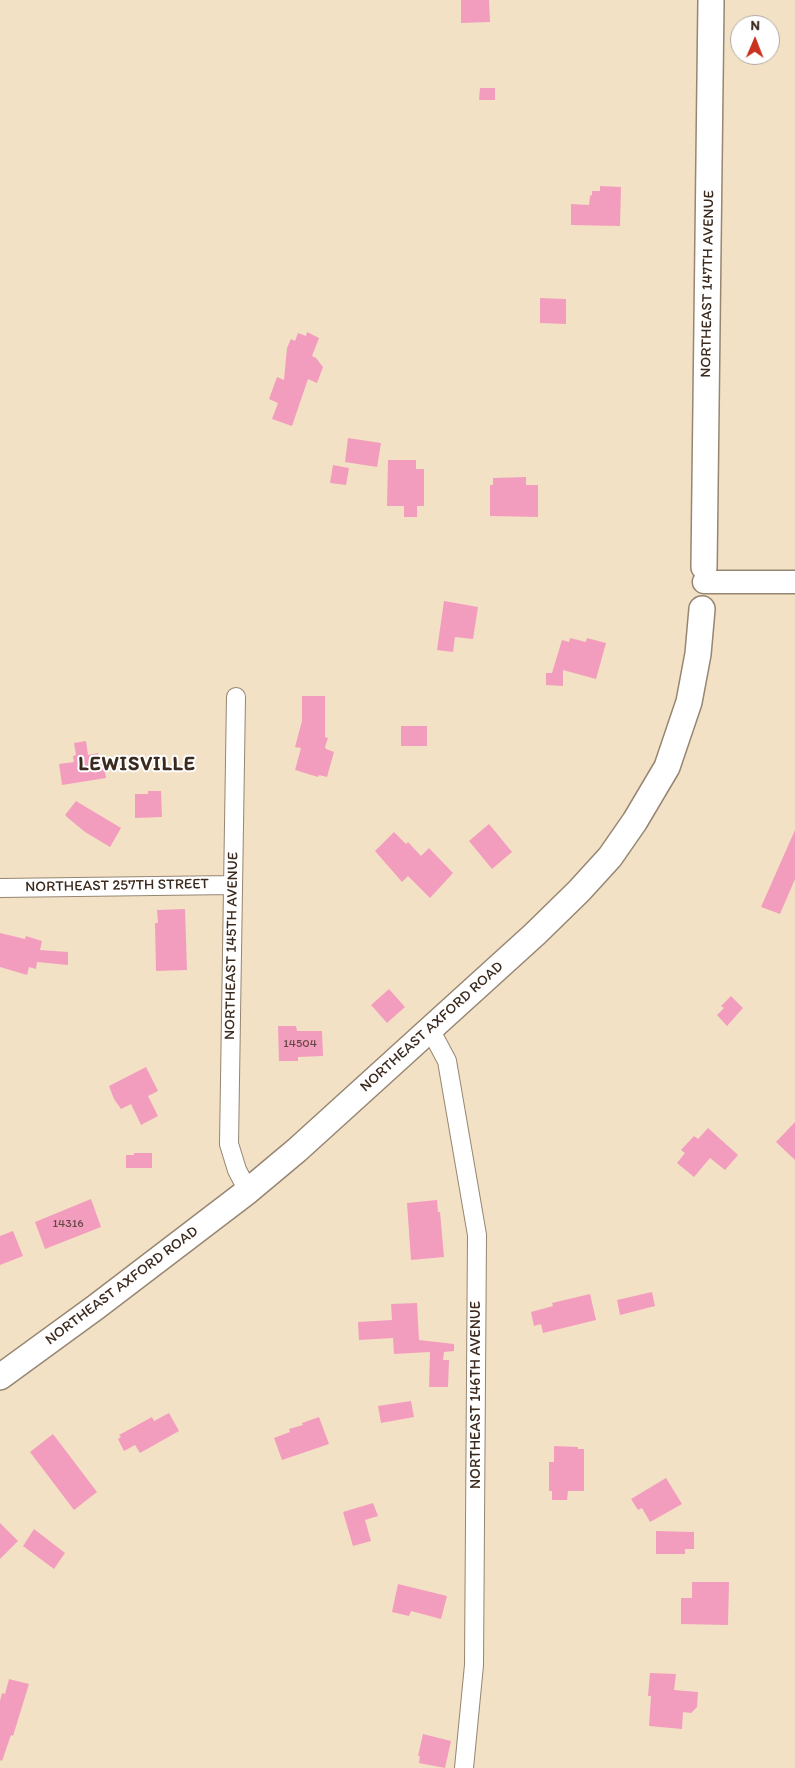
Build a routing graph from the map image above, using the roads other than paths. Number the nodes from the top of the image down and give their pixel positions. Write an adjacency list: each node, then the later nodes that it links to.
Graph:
1 (711, 0): 2 (main road, NORTHEAST 147TH AVENUE)
2 (704, 575): 3 (street); 4 (street, NORTHEAST AXFORD ROAD)
3 (795, 582)
4 (702, 609): 8 (main road, NORTHEAST AXFORD ROAD)
5 (236, 696): 6 (street, NORTHEAST 145TH AVENUE)
6 (233, 885): 7 (street, NORTHEAST 257TH STREET); 9 (street, NORTHEAST 145TH AVENUE)
7 (0, 888)
8 (430, 1029): 9 (main road, NORTHEAST AXFORD ROAD); 11 (street, NORTHEAST 146TH AVENUE)
9 (248, 1191): 10 (main road, NORTHEAST AXFORD ROAD)
10 (0, 1377)
11 (464, 1768)

